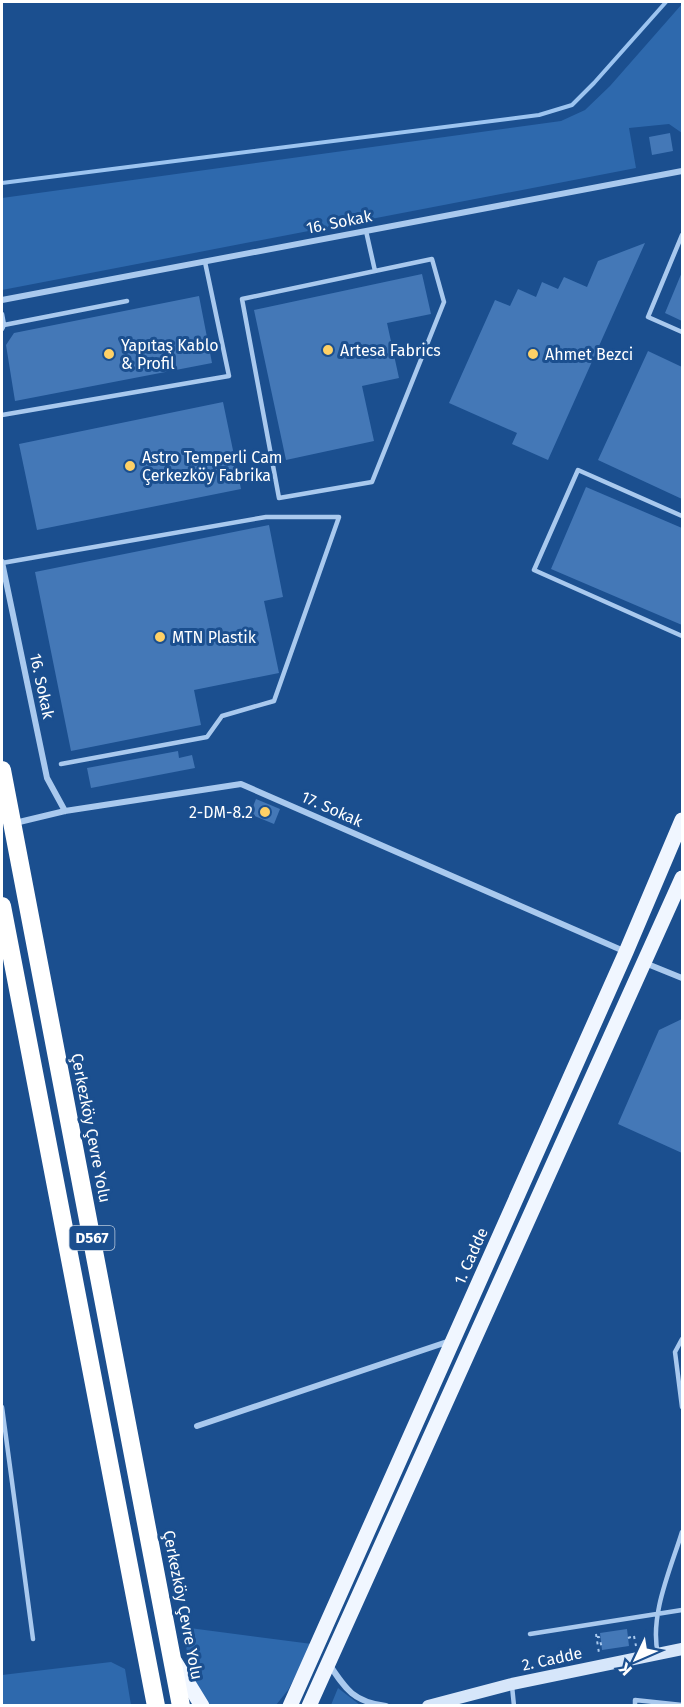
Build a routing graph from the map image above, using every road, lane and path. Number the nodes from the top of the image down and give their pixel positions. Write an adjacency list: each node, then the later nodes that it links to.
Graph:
1 (682, 171): 2 (street, 16. Sokak)
2 (366, 231): 4 (street, 16. Sokak); 5 (lane)
3 (682, 235): 10 (lane)
4 (205, 262): 6 (street, 16. Sokak); 11 (lane)
5 (375, 271): 5 (lane)
6 (2, 300)
7 (127, 301): 9 (lane)
8 (2, 314): 9 (lane)
9 (3, 327)
10 (682, 332)
11 (2, 415)
12 (682, 516): 14 (lane)
13 (2, 563): 15 (lane); 17 (street, 16. Sokak)
14 (682, 636)
15 (61, 764)
16 (2, 770): 19 (highway, Çerkezköy Çevre Yolu / D567)
17 (66, 810): 19 (street, 17. Sokak); 22 (street, 17. Sokak)
18 (682, 820): 22 (main road, 1. Cadde)
19 (12, 824): 41 (highway, Çerkezköy Çevre Yolu / D567)
20 (682, 878): 23 (main road)
21 (2, 906): 45 (highway, D567)
22 (626, 952): 26 (main road, 1. Cadde)
23 (645, 963): 24 (street); 42 (main road)
24 (682, 978)
25 (682, 1339): 28 (lane)
26 (453, 1340): 29 (street); 48 (main road, 1. Cadde)
27 (2, 1407): 35 (lane)
28 (682, 1407)
29 (197, 1426)
30 (682, 1532): 32 (lane)
31 (682, 1610): 32 (lane)
32 (657, 1614): 33 (lane); 39 (lane)
33 (530, 1634)
34 (632, 1637): 37 (path)
35 (33, 1640)
36 (602, 1648): 40 (path)
37 (637, 1649)
38 (682, 1649): 39 (street, 2. Cadde)
39 (658, 1654): 43 (street, 2. Cadde)
40 (600, 1656)
41 (174, 1660): 46 (highway, Çerkezköy Çevre Yolu / D567); 47 (main road)
42 (328, 1663): 49 (main road); 50 (street)
43 (512, 1683): 51 (street, 2. Cadde); 52 (lane)
44 (682, 1705): 53 (lane)
45 (156, 1706)
46 (182, 1706)
47 (202, 1706)
48 (290, 1706)
49 (309, 1706)
50 (386, 1706)
51 (428, 1706)
52 (514, 1706)
53 (635, 1706)

